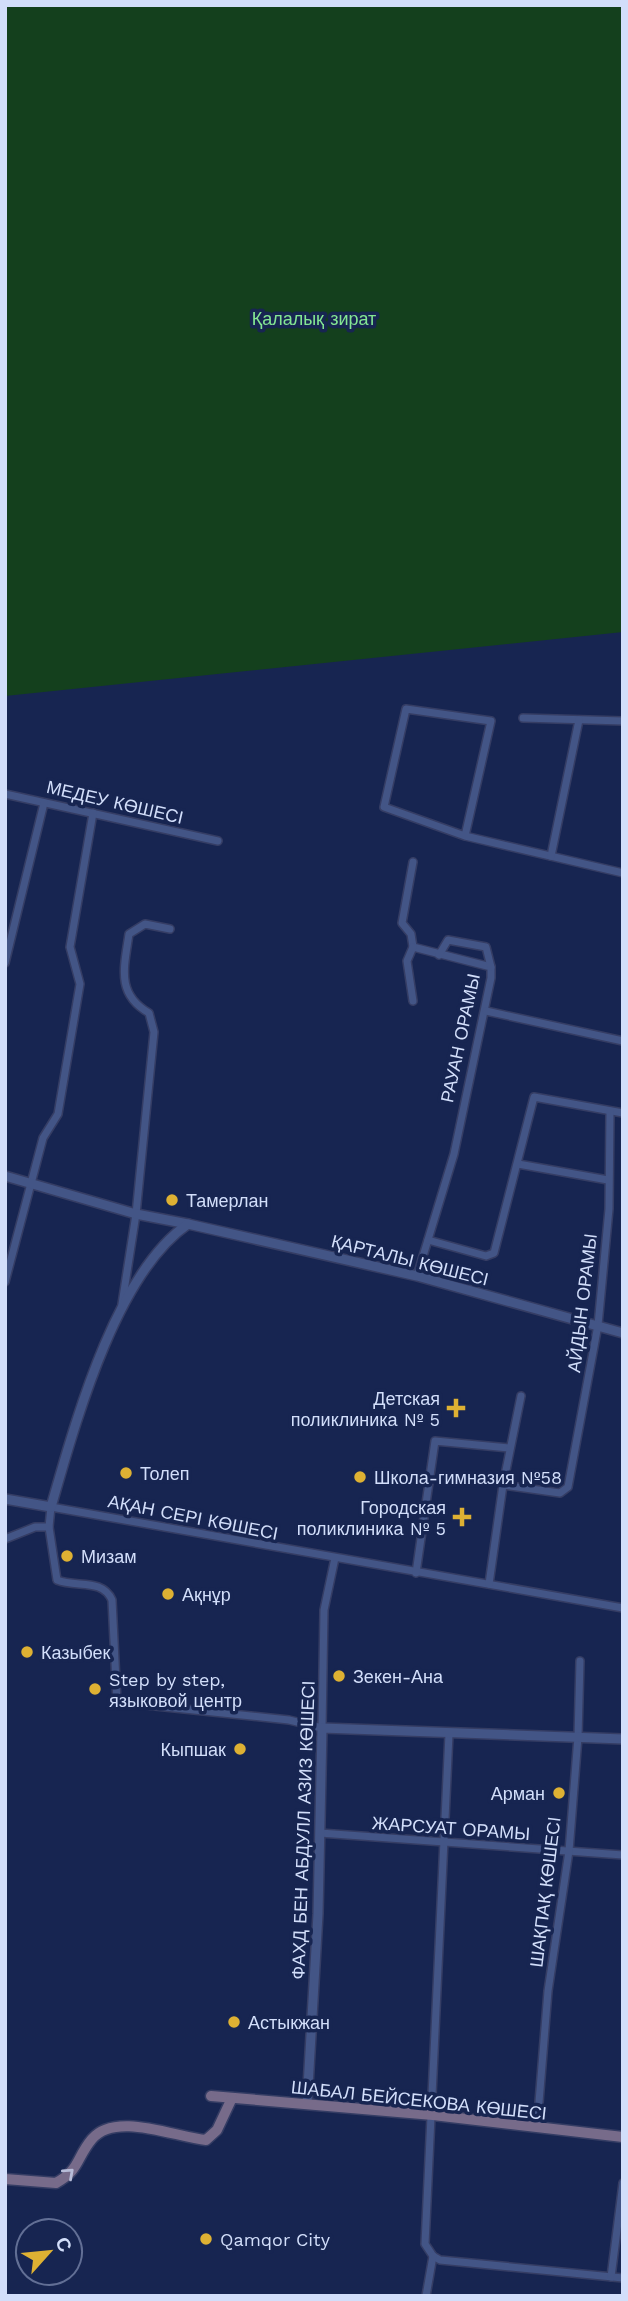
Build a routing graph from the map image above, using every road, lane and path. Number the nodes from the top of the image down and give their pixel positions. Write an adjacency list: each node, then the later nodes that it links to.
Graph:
1 (523, 718): 2 (street)
2 (579, 720): 3 (street); 9 (street)
3 (623, 721)
4 (5, 794): 5 (street, МЕДЕУ КӨШЕСІ)
5 (44, 803): 6 (street, МЕДЕУ КӨШЕСІ); 15 (street)
6 (93, 813): 8 (street, МЕДЕУ КӨШЕСІ); 25 (street)
7 (465, 836): 7 (street); 9 (street)
8 (218, 841)
9 (551, 856): 11 (street)
10 (413, 862): 13 (street)
11 (623, 873)
12 (170, 929): 26 (street)
13 (413, 947): 14 (street, РАУАН ОРАМЫ); 17 (street)
14 (439, 955): 16 (street, РАУАН ОРАМЫ); 16 (street)
15 (5, 963)
16 (491, 967): 18 (street, РАУАН ОРАМЫ)
17 (413, 1001)
18 (486, 1011): 19 (street); 28 (street, РАУАН ОРАМЫ)
19 (623, 1041)
20 (611, 1111): 21 (street); 22 (street); 24 (street, АЙДЫН ОРАМЫ)
21 (623, 1113)
22 (518, 1164): 24 (street); 28 (street)
23 (5, 1176): 25 (street, ҚАРТАЛЫ КӨШЕСІ)
24 (608, 1180): 32 (street, АЙДЫН ОРАМЫ)
25 (32, 1185): 26 (street, ҚАРТАЛЫ КӨШЕСІ); 30 (street)
26 (136, 1214): 27 (street, ҚАРТАЛЫ КӨШЕСІ); 31 (street)
27 (188, 1224): 29 (street, ҚАРТАЛЫ КӨШЕСІ); 31 (street)
28 (428, 1240): 29 (street, РАУАН ОРАМЫ)
29 (417, 1276): 32 (street, ҚАРТАЛЫ КӨШЕСІ)
30 (5, 1282)
31 (121, 1308): 40 (street)
32 (598, 1325): 34 (street, ҚАРТАЛЫ КӨШЕСІ); 38 (street, АЙДЫН ОРАМЫ)
33 (623, 1326): 34 (street)
34 (611, 1327): 35 (street, ҚАРТАЛЫ КӨШЕСІ)
35 (623, 1333)
36 (521, 1396): 37 (street)
37 (509, 1448): 38 (street); 44 (street)
38 (503, 1485): 45 (street)
39 (5, 1499): 40 (street, АҚАН СЕРІ КӨШЕСІ)
40 (51, 1507): 41 (street); 43 (street, АҚАН СЕРІ КӨШЕСІ)
41 (49, 1527): 42 (street); 48 (street)
42 (5, 1539)
43 (335, 1558): 44 (street, АҚАН СЕРІ КӨШЕСІ); 48 (street, ФАХД БЕН АБДУЛЛ АЗИЗ КӨШЕСІ)
44 (416, 1573): 45 (street, АҚАН СЕРІ КӨШЕСІ)
45 (489, 1584): 46 (street, АҚАН СЕРІ КӨШЕСІ)
46 (623, 1608)
47 (580, 1661): 50 (street, ШАҚПАҚ КӨШЕСІ)
48 (322, 1728): 49 (street); 52 (street, ФАХД БЕН АБДУЛЛ АЗИЗ КӨШЕСІ)
49 (449, 1734): 50 (street); 53 (street)
50 (578, 1737): 51 (street); 54 (street, ШАҚПАҚ КӨШЕСІ)
51 (623, 1739)
52 (320, 1833): 53 (street, ЖАРСУАТ ОРАМЫ); 58 (street, ФАХД БЕН АБДУЛЛ АЗИЗ КӨШЕСІ)
53 (442, 1844): 54 (street, ЖАРСУАТ ОРАМЫ); 59 (street)
54 (569, 1852): 55 (street, ЖАРСУАТ ОРАМЫ); 60 (street, ШАҚПАҚ КӨШЕСІ)
55 (623, 1855)
56 (211, 2096): 57 (main road, ШАБАЛ БЕЙСЕКОВА КӨШЕСІ)
57 (232, 2098): 58 (main road, ШАБАЛ БЕЙСЕКОВА КӨШЕСІ); 62 (main road, one-way to 57)
58 (307, 2104): 59 (main road, ШАБАЛ БЕЙСЕКОВА КӨШЕСІ)
59 (433, 2115): 60 (main road, ШАБАЛ БЕЙСЕКОВА КӨШЕСІ); 64 (street)
60 (537, 2127): 61 (main road, ШАБАЛ БЕЙСЕКОВА КӨШЕСІ)
61 (623, 2137)
62 (5, 2179)
63 (623, 2183): 65 (street)
64 (431, 2254): 65 (street); 67 (street)
65 (611, 2277): 66 (street)
66 (623, 2278)
67 (426, 2296)

